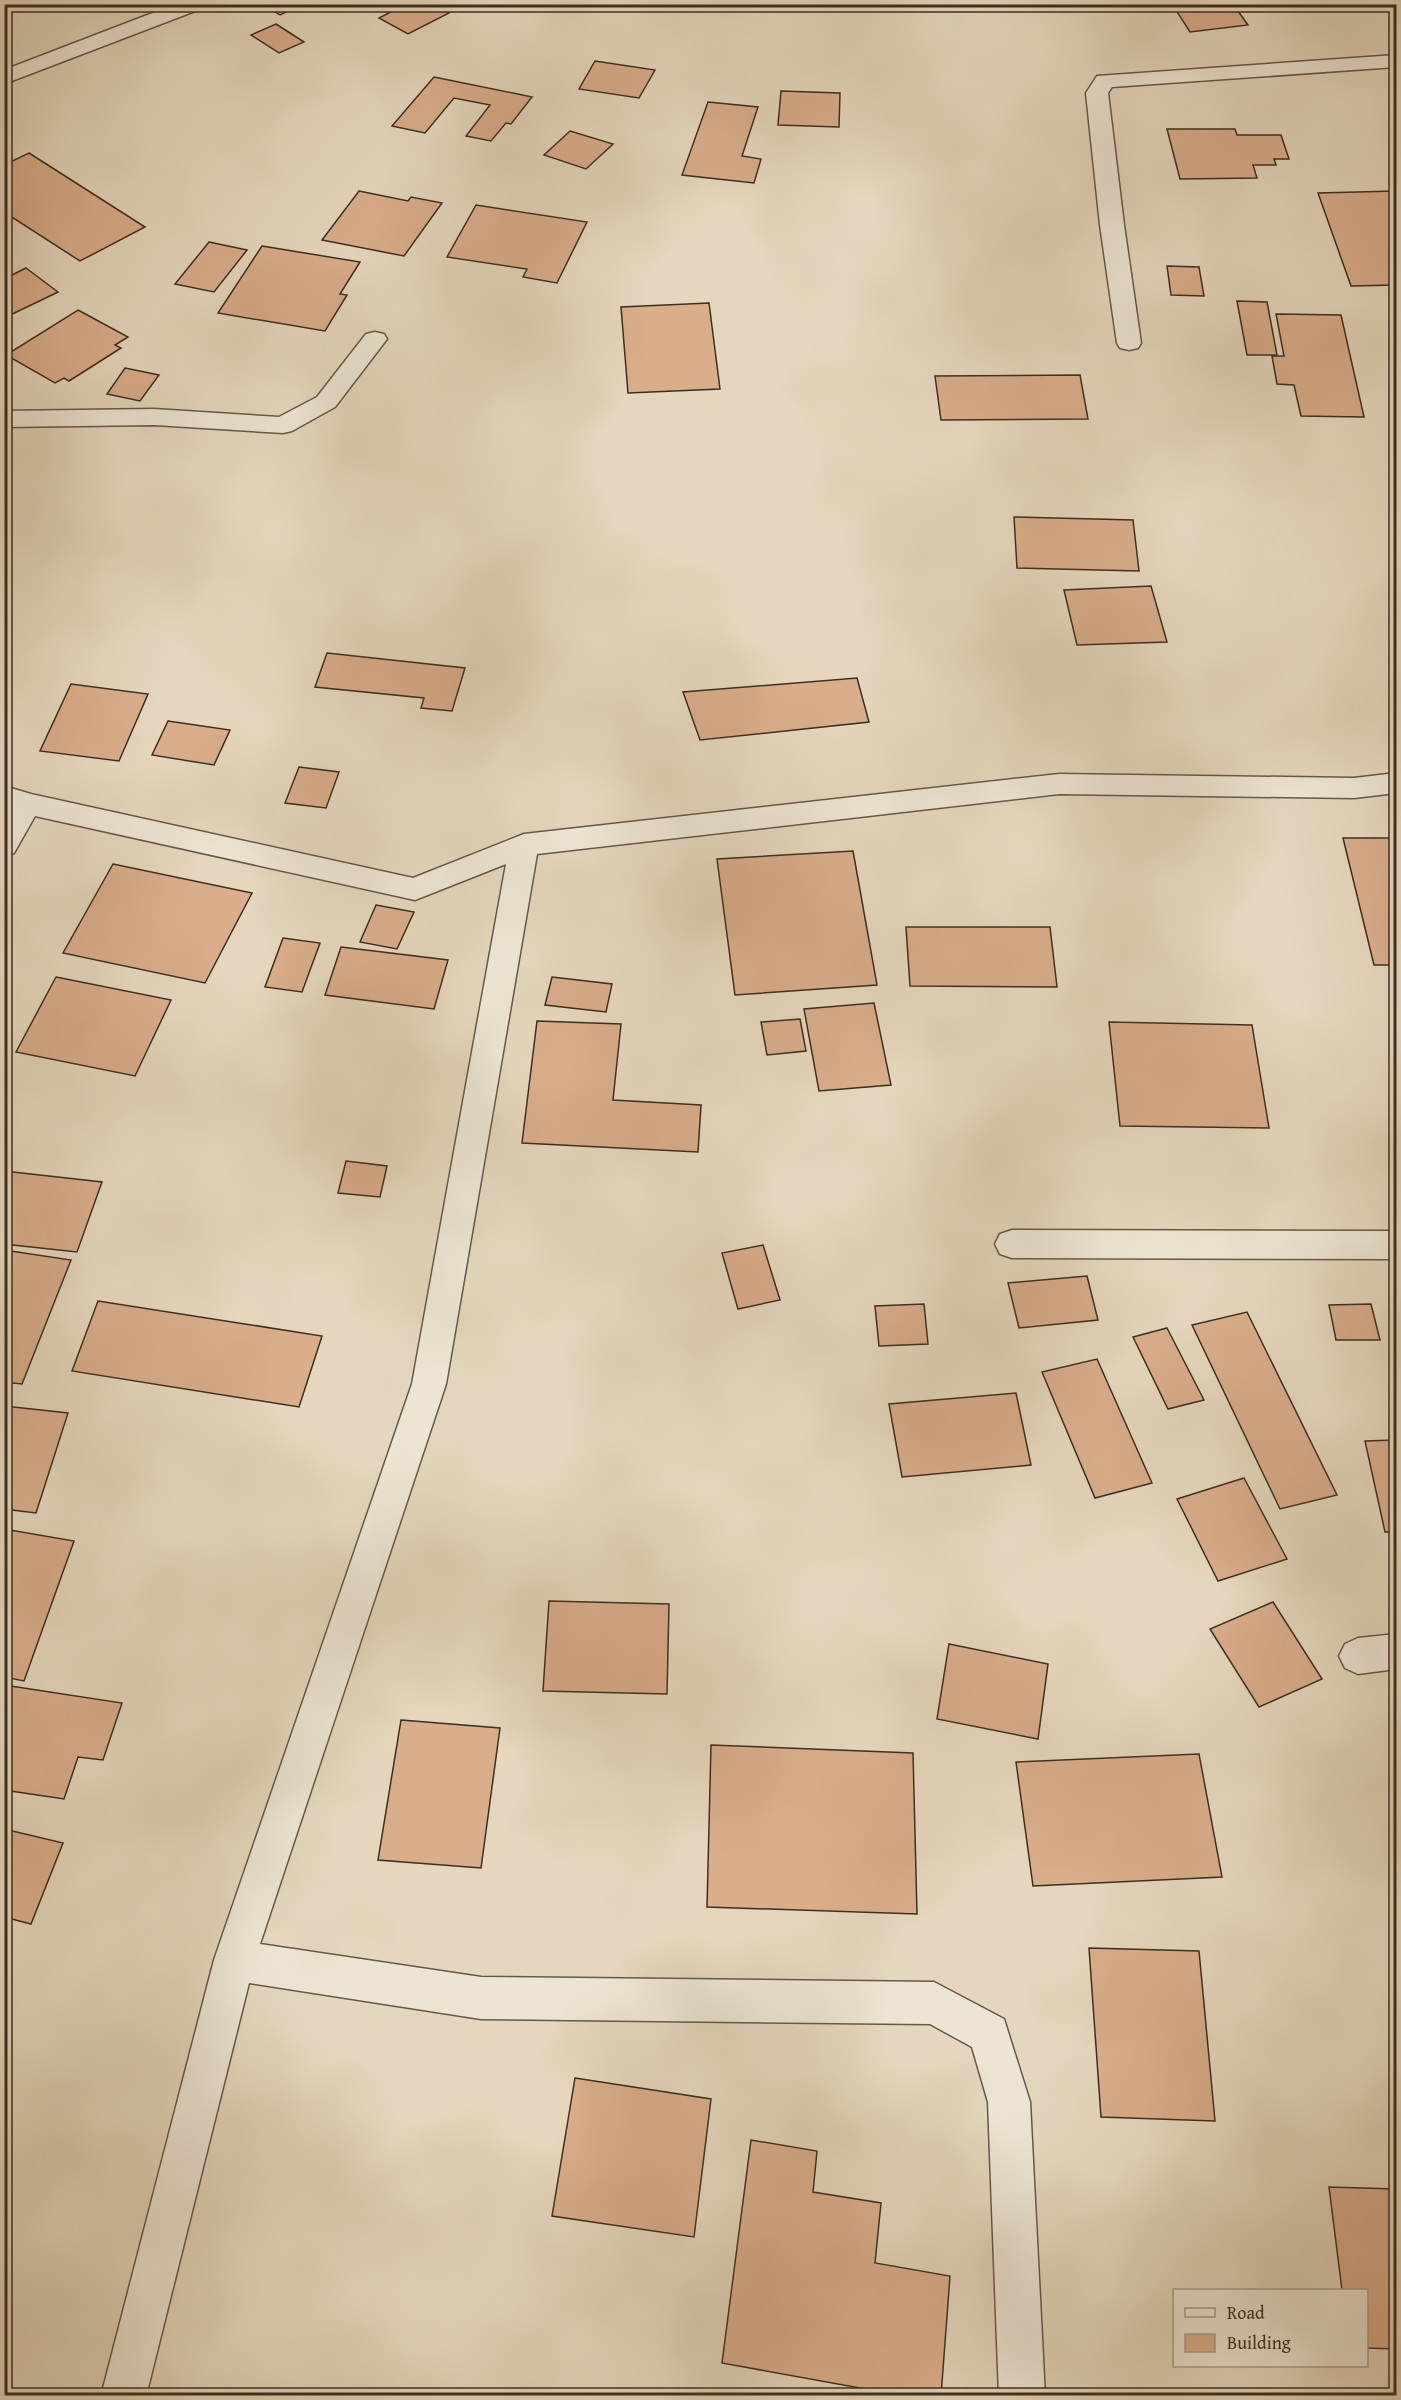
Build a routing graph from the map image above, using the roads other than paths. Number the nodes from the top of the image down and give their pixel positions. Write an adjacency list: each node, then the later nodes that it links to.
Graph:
1 (196, 4): 3 (street)
2 (1396, 61): 5 (street)
3 (4, 78)
4 (375, 339): 6 (street)
5 (1129, 343)
6 (4, 419)
7 (1396, 783): 9 (street)
8 (16, 800): 9 (street); 10 (street)
9 (524, 844): 15 (street)
10 (4, 845)
11 (1012, 1244): 12 (street)
12 (1396, 1245)
13 (1396, 1652): 14 (street)
14 (1358, 1656)
15 (234, 1960): 16 (street); 17 (street)
16 (123, 2396)
17 (1022, 2396)

